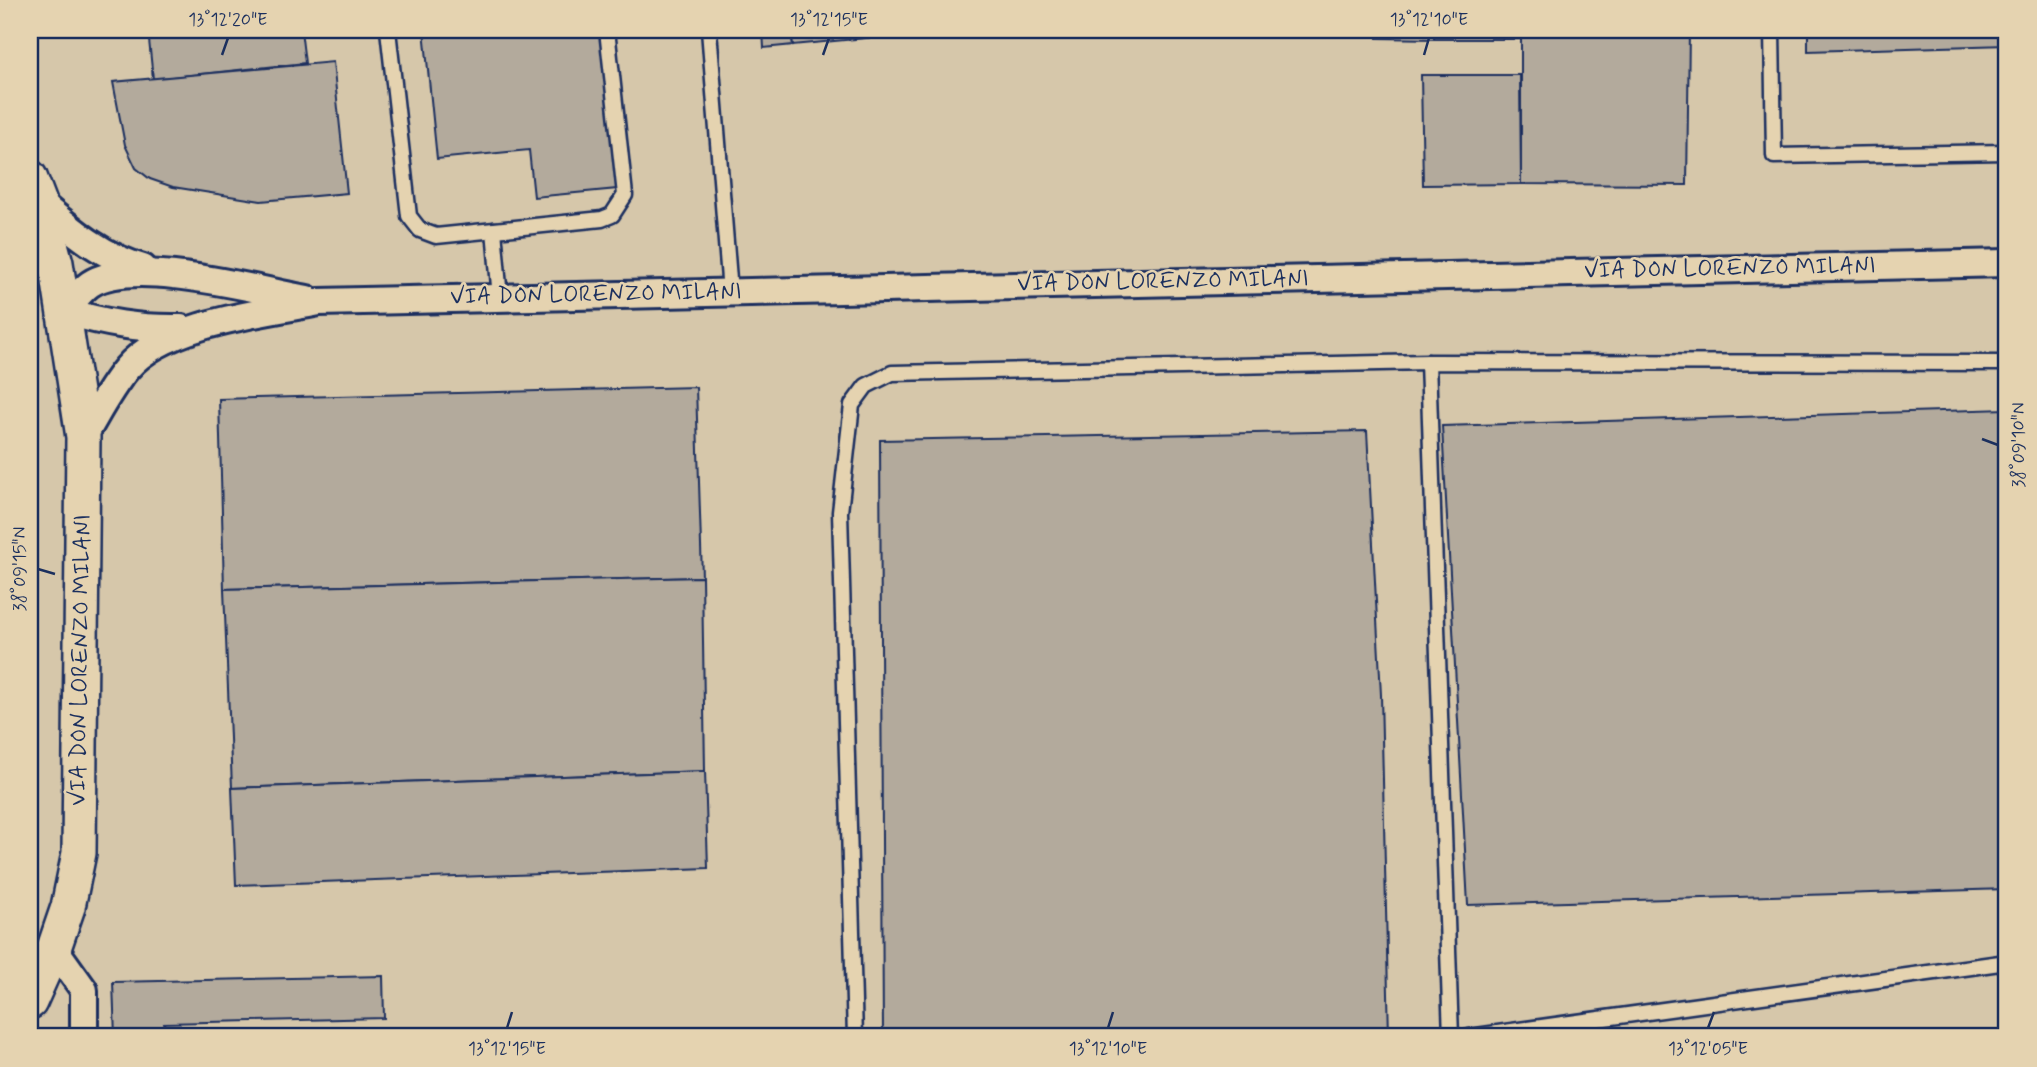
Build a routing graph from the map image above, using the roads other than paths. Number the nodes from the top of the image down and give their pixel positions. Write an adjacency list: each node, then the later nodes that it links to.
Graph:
1 (388, 30): 7 (lane)
2 (607, 30): 7 (lane)
3 (709, 30): 10 (lane)
4 (1772, 30): 5 (lane)
5 (2007, 152)
6 (35, 190): 9 (street); 13 (street, VIA DON LORENZO MILANI)
7 (494, 230): 11 (lane)
8 (2007, 263): 10 (street, VIA DON LORENZO MILANI)
9 (159, 272): 12 (street); 13 (street)
10 (730, 292): 11 (street, VIA DON LORENZO MILANI)
11 (500, 298): 12 (street, VIA DON LORENZO MILANI)
12 (319, 302): 14 (street)
13 (64, 311): 14 (street); 17 (street, VIA DON LORENZO MILANI)
14 (194, 328): 17 (street)
15 (1428, 362): 16 (lane); 22 (lane); 23 (lane)
16 (2007, 363)
17 (83, 437): 18 (street, VIA DON LORENZO MILANI)
18 (54, 948): 20 (street, VIA DON LORENZO MILANI); 21 (street)
19 (2007, 962): 24 (lane)
20 (30, 1002)
21 (84, 1037)
22 (855, 1037)
23 (1451, 1037)
24 (1469, 1037)

